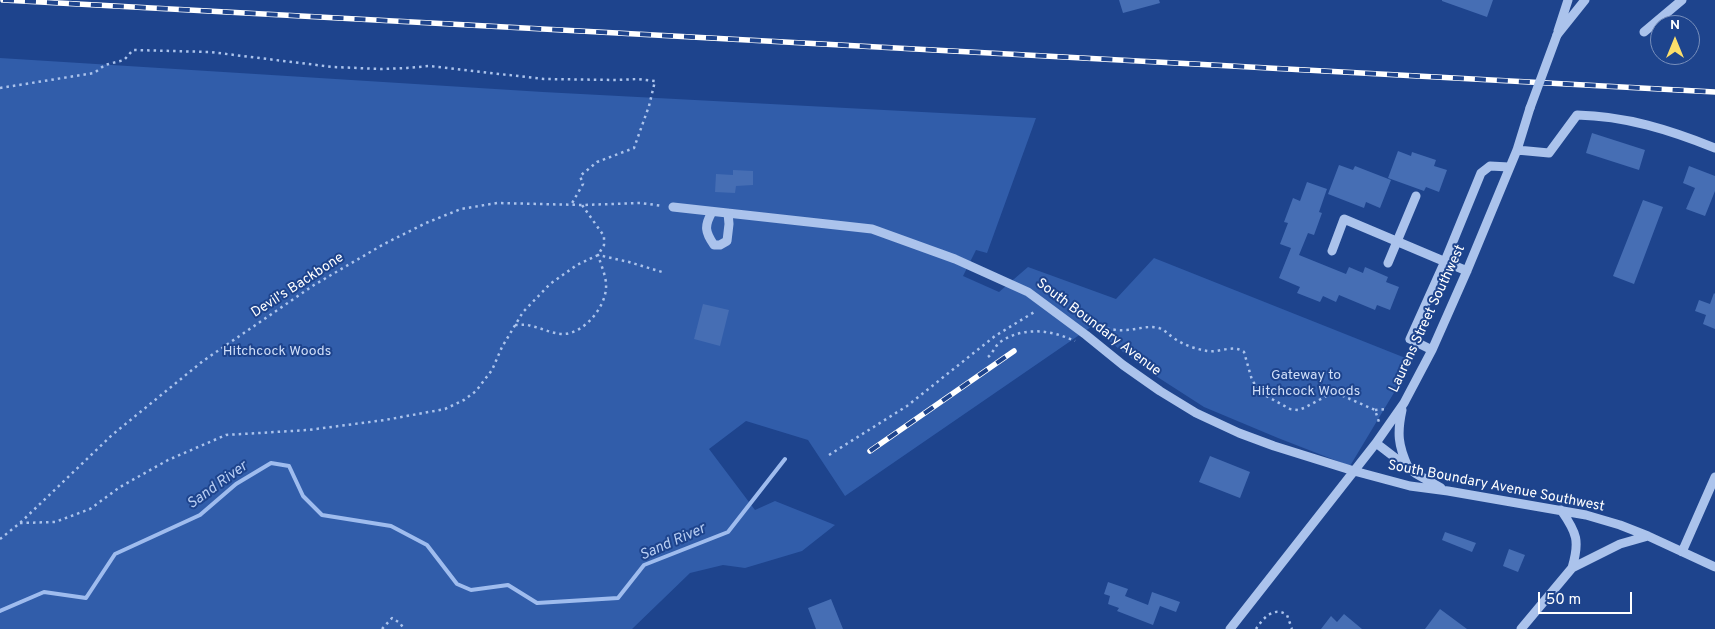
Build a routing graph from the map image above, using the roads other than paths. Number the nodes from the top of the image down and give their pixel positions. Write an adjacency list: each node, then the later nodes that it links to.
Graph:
1 (1568, 0): 5 (street, Laurens Street Southwest)
2 (1585, 0): 5 (street, Laurens Street Southwest)
3 (1682, 0): 4 (street)
4 (1644, 32)
5 (1557, 35): 7 (street, Laurens Street Southwest, bridge)
6 (1715, 148): 7 (street)
7 (1517, 150): 8 (street, Laurens Street Southwest)
8 (1509, 167): 15 (street); 17 (street, Laurens Street Southwest)
9 (1416, 196): 13 (street)
10 (673, 207): 11 (street, South Boundary Avenue)
11 (712, 212): 12 (street, South Boundary Avenue); 12 (street)
12 (728, 213): 22 (street, South Boundary Avenue)
13 (1398, 241): 14 (street); 15 (street); 16 (street)
14 (1332, 251)
15 (1445, 261): 17 (street); 18 (street)
16 (1388, 263)
17 (1467, 271): 18 (street, Laurens Street Southwest)
18 (1432, 350): 19 (street, Laurens Street Southwest)
19 (1404, 403): 20 (street, Laurens Street Southwest); 21 (street)
20 (1376, 443): 21 (street); 22 (street, Laurens Street Southwest)
21 (1408, 467): 24 (street)
22 (1354, 471): 24 (street, South Boundary Avenue Southwest); 30 (street, Laurens Street Southwest)
23 (1715, 477): 27 (street)
24 (1448, 491): 25 (street, South Boundary Avenue Southwest)
25 (1561, 510): 26 (street, South Boundary Avenue Southwest); 28 (street)
26 (1648, 536): 27 (street, South Boundary Avenue Southwest); 28 (street)
27 (1682, 552): 29 (street, South Boundary Avenue Southwest)
28 (1572, 568): 31 (street)
29 (1715, 568)
30 (1230, 629)
31 (1521, 629)

